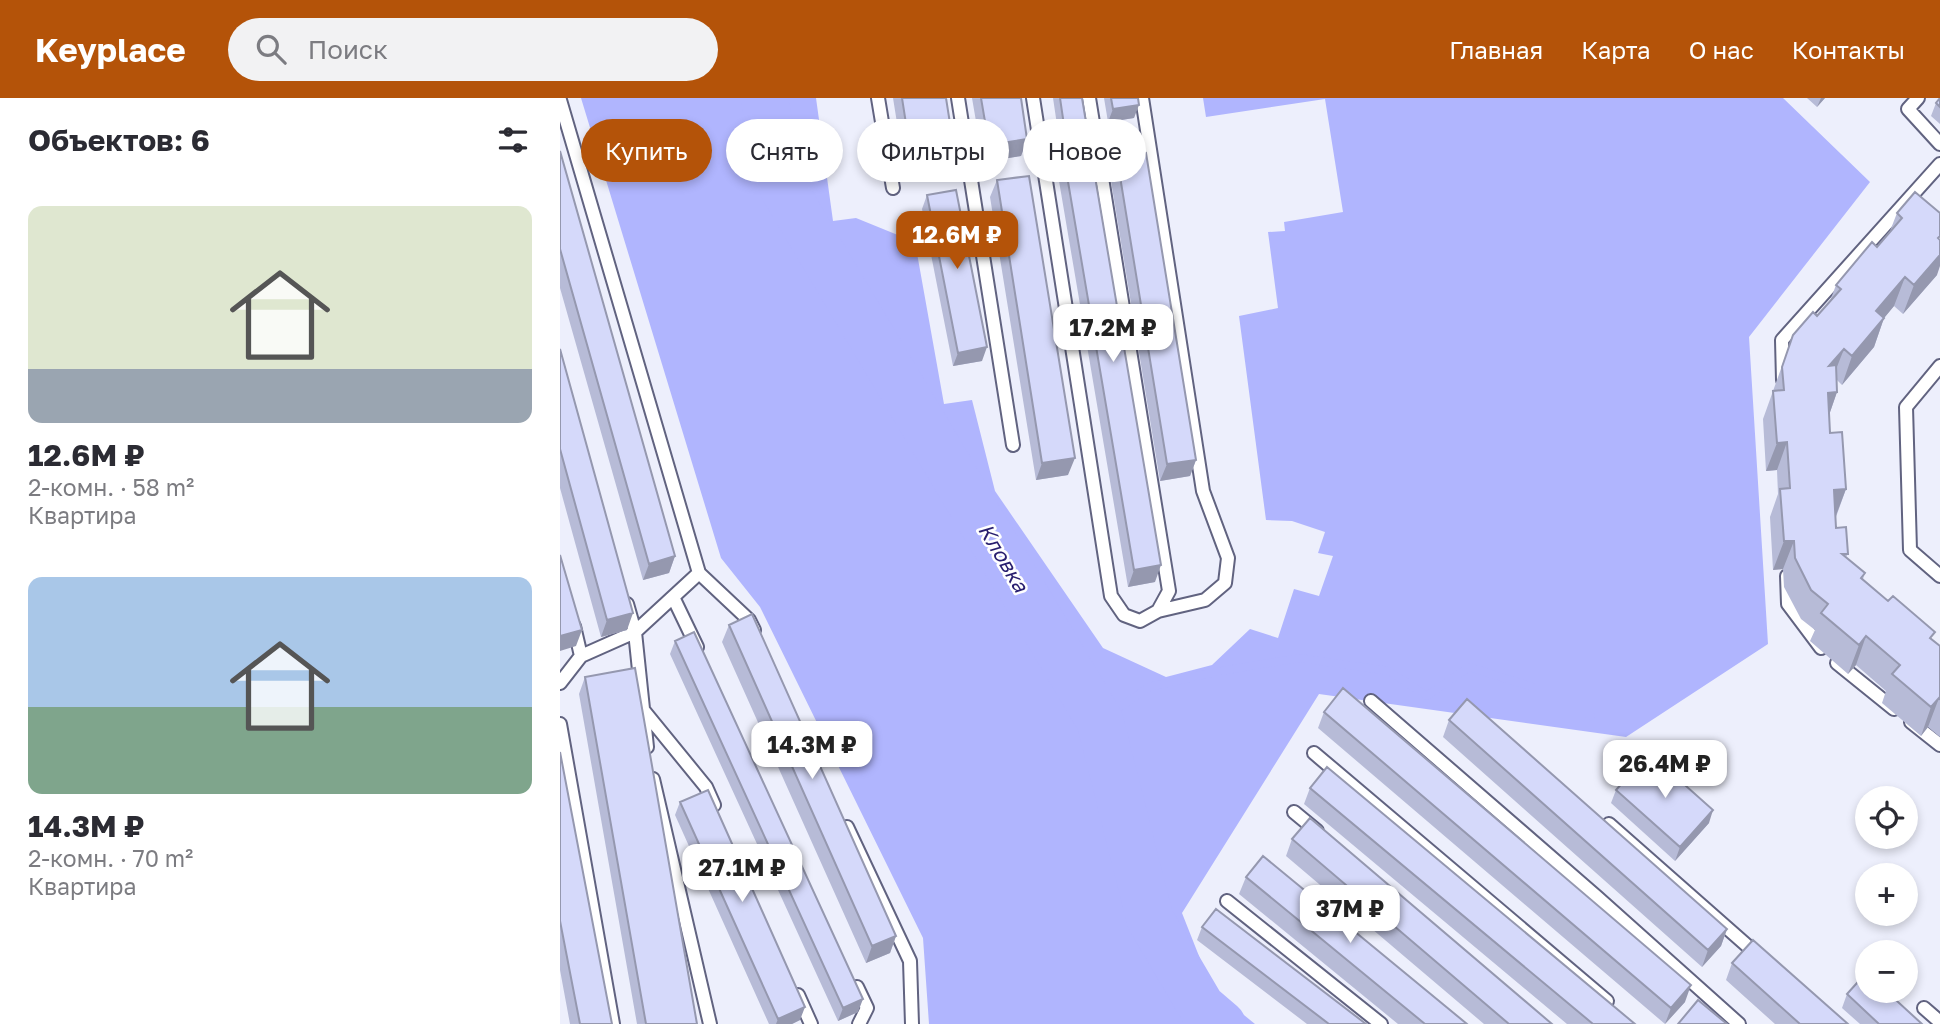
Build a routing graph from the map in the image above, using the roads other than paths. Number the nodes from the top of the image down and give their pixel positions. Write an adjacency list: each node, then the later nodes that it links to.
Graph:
1 (878, 98): 10 (lane)
2 (958, 98): 13 (lane)
3 (1034, 98): 19 (lane)
4 (1089, 98): 19 (lane)
5 (1142, 98): 19 (lane)
6 (1918, 98): 8 (lane)
7 (560, 100): 15 (lane)
8 (1940, 144)
9 (1940, 164): 12 (lane)
10 (893, 188)
11 (1940, 366): 16 (lane)
12 (1783, 396)
13 (1013, 445)
14 (1787, 563): 29 (lane)
15 (699, 573): 18 (lane); 22 (lane)
16 (1940, 576)
17 (624, 593): 21 (lane)
18 (673, 597): 21 (lane); 24 (lane)
19 (1158, 611)
20 (571, 615): 23 (lane)
21 (635, 632): 23 (lane); 27 (lane)
22 (761, 645)
23 (582, 656): 25 (lane)
24 (703, 659)
25 (560, 683)
26 (1371, 701): 49 (lane)
27 (643, 711): 33 (lane); 44 (lane)
28 (560, 724): 43 (lane)
29 (1940, 745)
30 (1314, 753): 40 (lane)
31 (839, 809): 47 (lane)
32 (1294, 811): 35 (lane)
33 (717, 812)
34 (1609, 824): 37 (lane)
35 (1325, 838)
36 (1227, 901): 48 (lane)
37 (1774, 970)
38 (849, 971): 46 (lane)
39 (794, 987): 45 (lane)
40 (1615, 1008)
41 (1924, 1008): 42 (lane)
42 (1940, 1021)
43 (613, 1024)
44 (710, 1024)
45 (811, 1024)
46 (859, 1024)
47 (912, 1024)
48 (1381, 1024)
49 (1739, 1024)

